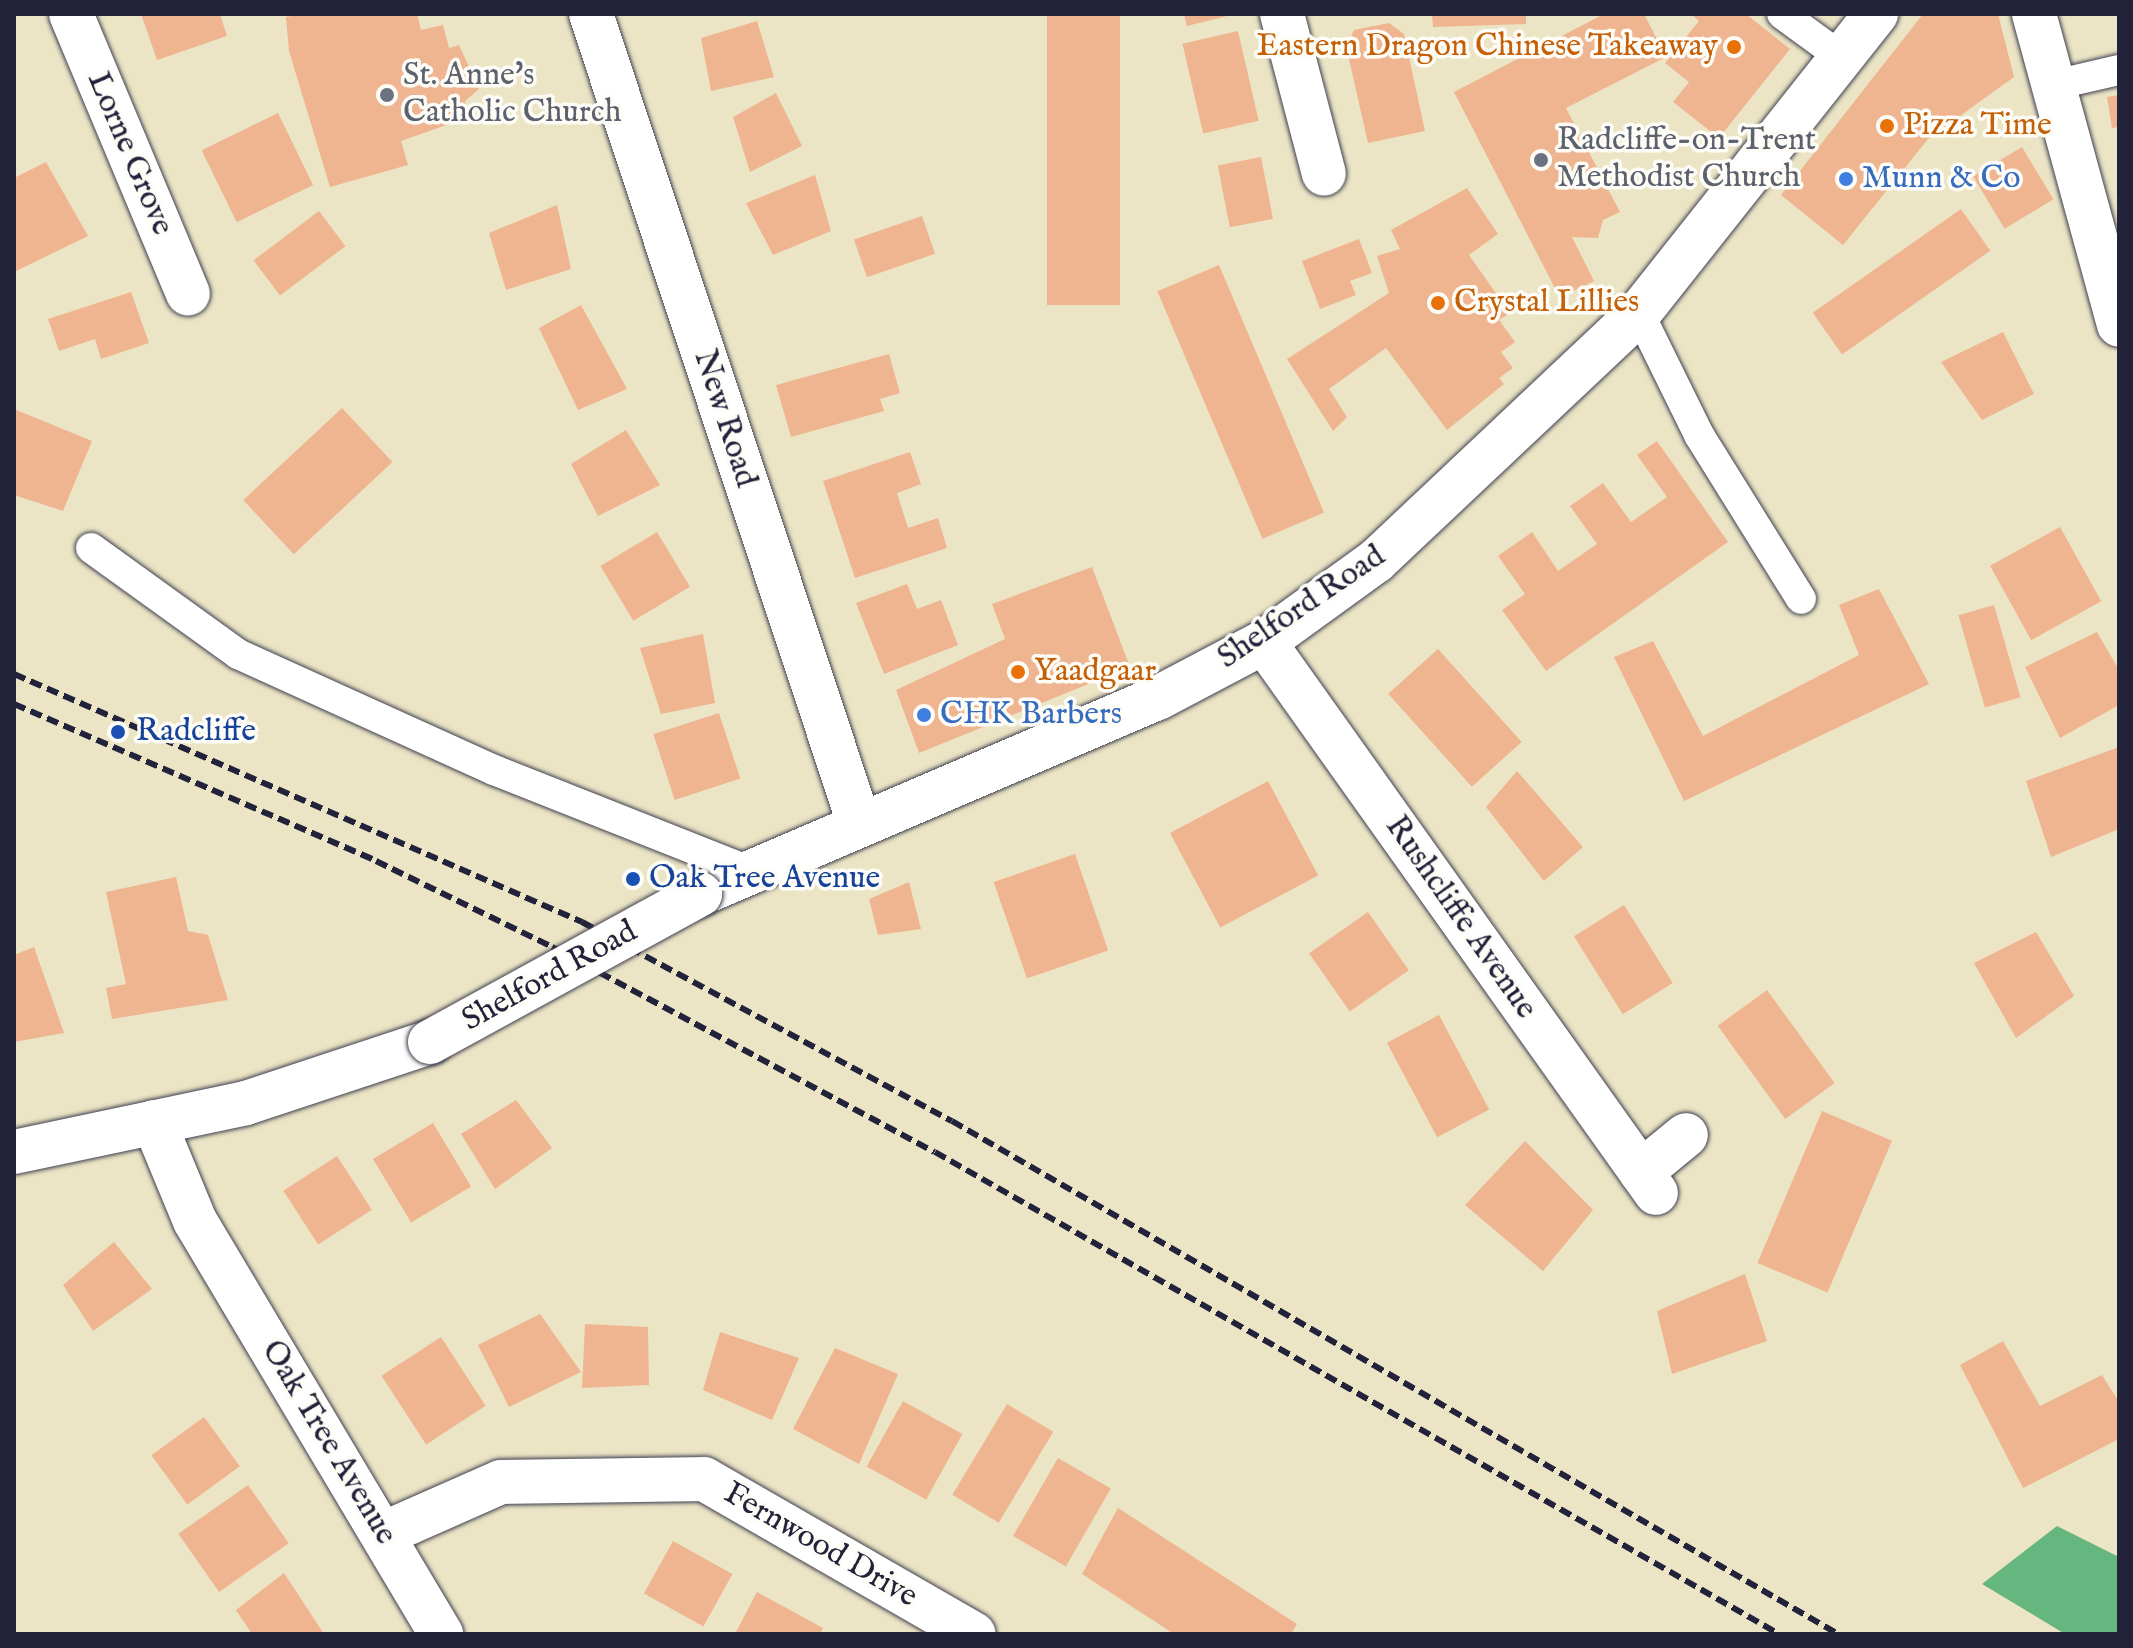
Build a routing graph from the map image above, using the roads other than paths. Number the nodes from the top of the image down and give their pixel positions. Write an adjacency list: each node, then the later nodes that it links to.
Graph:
1 (71, 14): 11 (street, Lorne Grove)
2 (591, 14): 17 (street, New Road)
3 (1282, 14): 10 (street)
4 (1782, 14): 7 (lane)
5 (1876, 14): 7 (street, Shelford Road)
6 (2034, 14): 9 (street)
7 (1841, 57): 12 (street, Shelford Road)
8 (2119, 70): 9 (lane)
9 (2054, 85): 13 (street)
10 (1324, 174)
11 (188, 294)
12 (1639, 313): 15 (lane); 16 (street, Shelford Road)
13 (2119, 325)
14 (91, 548): 18 (lane)
15 (1801, 599)
16 (1264, 642): 17 (street, Shelford Road); 20 (street, Rushcliffe Avenue)
17 (859, 823): 18 (street, Shelford Road)
18 (751, 872): 19 (street, Shelford Road, bridge)
19 (154, 1122): 21 (street, Shelford Road); 22 (street, Oak Tree Avenue)
20 (1686, 1135)
21 (14, 1152)
22 (383, 1534): 23 (street, Oak Tree Avenue); 24 (street, Fernwood Drive)
23 (441, 1634)
24 (974, 1634)

